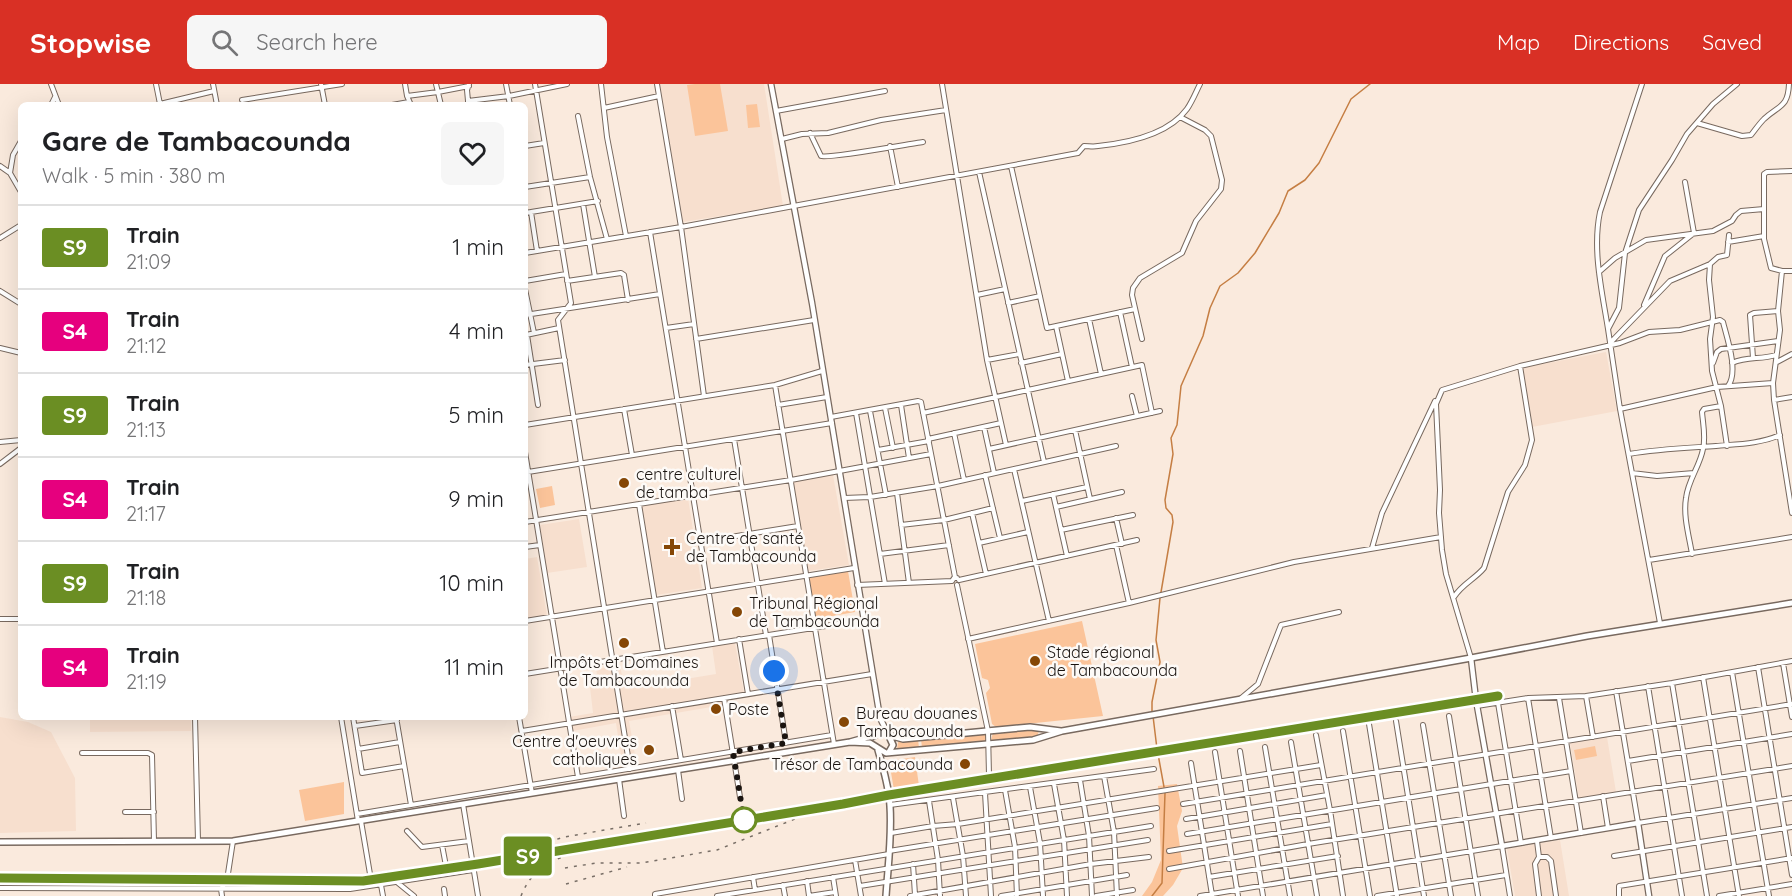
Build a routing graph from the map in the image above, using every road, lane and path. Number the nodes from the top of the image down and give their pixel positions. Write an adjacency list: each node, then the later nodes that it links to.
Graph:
1 (51, 84): 27 (street)
2 (156, 84): 32 (street)
3 (213, 84): 20 (street)
4 (342, 84): 19 (street)
5 (405, 84): 24 (street)
6 (436, 84): 23 (street)
7 (506, 84): 25 (street)
8 (535, 84): 21 (street)
9 (567, 84): 21 (street)
10 (601, 84): 42 (street)
11 (657, 84): 26 (street)
12 (772, 84): 44 (main road)
13 (942, 84): 43 (street)
14 (1200, 84): 46 (street)
15 (1642, 84): 91 (street)
16 (1737, 84): 47 (street)
17 (1789, 84): 47 (street)
18 (469, 85): 23 (street); 39 (street)
19 (321, 86): 28 (street); 36 (street)
20 (214, 91): 33 (street); 34 (street)
21 (536, 91): 25 (street); 51 (street)
22 (885, 91): 44 (street)
23 (438, 92): 24 (street); 38 (street)
24 (407, 96): 37 (street)
25 (509, 96): 40 (street); 41 (street)
26 (659, 96): 42 (street); 75 (street)
27 (56, 97): 30 (street); 31 (street)
28 (262, 97): 29 (street); 35 (street)
29 (242, 100)
30 (53, 102)
31 (58, 102)
32 (160, 102)
33 (168, 102)
34 (216, 102)
35 (263, 102)
36 (324, 102)
37 (409, 102)
38 (440, 102)
39 (468, 102)
40 (474, 102)
41 (510, 102)
42 (604, 108): 79 (street)
43 (946, 110): 48 (street); 60 (street)
44 (776, 111): 49 (main road)
45 (578, 116): 61 (street)
46 (1180, 117): 56 (street); 106 (street)
47 (1697, 123): 88 (street)
48 (810, 134): 49 (street); 53 (street)
49 (782, 139): 69 (main road)
50 (923, 142): 53 (street)
51 (544, 143): 52 (street); 63 (street)
52 (528, 146)
53 (890, 146): 66 (street)
54 (18, 147): 59 (street)
55 (0, 166): 59 (street)
56 (1011, 166): 58 (street); 101 (street)
57 (1792, 171): 71 (street)
58 (978, 172): 60 (street); 97 (street)
59 (10, 173): 64 (street)
60 (957, 176): 66 (street); 100 (street)
61 (590, 177): 63 (street); 67 (street)
62 (1685, 182): 77 (street)
63 (551, 183): 65 (street); 70 (street)
64 (18, 187)
65 (528, 187)
66 (898, 187): 69 (street)
67 (598, 201): 68 (street); 82 (street)
68 (583, 204): 70 (street); 83 (street)
69 (795, 207): 75 (street); 113 (main road)
70 (555, 208): 73 (street); 85 (street)
71 (1764, 209): 77 (street); 80 (street)
72 (528, 212): 73 (street)
73 (531, 212): 86 (street)
74 (18, 227): 81 (street)
75 (681, 227): 76 (street); 115 (street)
76 (650, 232): 79 (street); 99 (street)
77 (1694, 233): 88 (street); 105 (street)
78 (1729, 235): 84 (street)
79 (626, 236): 82 (street)
80 (1764, 236): 84 (street); 92 (street)
81 (0, 238)
82 (607, 239): 83 (street)
83 (589, 242): 85 (street); 94 (street)
84 (1728, 242): 89 (street)
85 (561, 247): 86 (street); 93 (street)
86 (537, 251): 87 (street)
87 (528, 252)
88 (1625, 253): 91 (street); 119 (street)
89 (1710, 264): 105 (street); 114 (street)
90 (1792, 271): 92 (street)
91 (1599, 272): 119 (street)
92 (1782, 272): 108 (street)
93 (566, 274): 95 (street); 96 (street)
94 (595, 277): 96 (street); 102 (street)
95 (528, 280)
96 (567, 281): 107 (street)
97 (1005, 289): 100 (street); 104 (street)
98 (0, 291): 103 (street)
99 (660, 294): 102 (street); 118 (street)
100 (977, 295): 137 (street)
101 (1040, 296): 104 (street); 116 (street)
102 (628, 300): 107 (street)
103 (18, 302)
104 (1008, 303): 131 (street)
105 (1643, 308): 125 (street)
106 (1135, 309): 109 (street); 123 (street)
107 (566, 310): 110 (street); 117 (street)
108 (1778, 311): 124 (street); 126 (street)
109 (1120, 312): 112 (street); 145 (street)
110 (528, 314)
111 (528, 317): 120 (street)
112 (1089, 319): 116 (street); 147 (street)
113 (814, 320): 122 (street); 146 (main road)
114 (1713, 322): 125 (street); 129 (street); 144 (street)
115 (694, 324): 118 (street); 122 (street)
116 (1056, 327): 132 (street)
117 (560, 328): 120 (street); 136 (street)
118 (666, 328): 160 (street)
119 (1608, 329): 125 (street)
120 (534, 333): 121 (street)
121 (528, 334)
122 (696, 339): 155 (street)
123 (1142, 339)
124 (1778, 341): 126 (street); 134 (street)
125 (1611, 343): 143 (street); 168 (street)
126 (1752, 344): 129 (street); 135 (street)
127 (528, 346): 139 (street)
128 (0, 348): 130 (street)
129 (1730, 348): 141 (street); 144 (street)
130 (18, 351)
131 (1019, 354): 137 (street); 140 (street)
132 (1062, 354): 140 (street); 148 (street)
133 (1792, 354): 138 (street)
134 (1776, 355): 135 (street); 138 (street)
135 (1753, 358): 141 (street)
136 (565, 360): 139 (street); 175 (street)
137 (987, 360): 158 (street)
138 (1777, 362): 149 (street)
139 (531, 363): 142 (street); 162 (street)
140 (1021, 363): 153 (street)
141 (1732, 363): 151 (street)
142 (528, 364)
143 (1520, 366): 154 (street); 275 (street)
144 (1712, 366): 152 (street)
145 (1132, 367): 147 (street); 173 (street)
146 (822, 371): 150 (street); 157 (main road)
147 (1101, 374): 148 (street)
148 (1068, 381): 153 (street)
149 (1773, 383): 151 (street); 161 (street)
150 (775, 385): 155 (street); 163 (street)
151 (1728, 386): 152 (street)
152 (1717, 387): 165 (street); 168 (street)
153 (1027, 390): 158 (street); 185 (street)
154 (1438, 395): 248 (street); 259 (street)
155 (704, 396): 160 (street)
156 (1132, 396): 174 (street)
157 (827, 397): 163 (street); 176 (main road)
158 (996, 397): 172 (street); 178 (street)
159 (1792, 397): 161 (street)
160 (677, 400): 167 (street); 194 (street)
161 (1773, 400): 184 (street)
162 (538, 405)
163 (778, 405): 182 (street)
164 (901, 405): 166 (street); 172 (street); 190 (street)
165 (1721, 406): 193 (street); 196 (street)
166 (885, 408): 169 (street); 195 (street)
167 (624, 409): 175 (street); 203 (street)
168 (1620, 409): 202 (street)
169 (870, 411): 171 (street); 199 (street)
170 (1160, 411): 173 (street)
171 (856, 413): 176 (street); 209 (street)
172 (923, 413): 188 (street)
173 (1152, 413): 174 (street)
174 (1137, 416): 181 (street)
175 (574, 417): 179 (street); 208 (street)
176 (831, 417): 177 (main road)
177 (832, 423): 182 (street); 211 (main road)
178 (1002, 423): 180 (street); 191 (street)
179 (528, 425)
180 (984, 427): 183 (street); 197 (street)
181 (1075, 430): 185 (street); 201 (street)
182 (783, 431): 186 (street); 217 (street)
183 (954, 433): 188 (street); 218 (street)
184 (1780, 435): 193 (street); 237 (street)
185 (1038, 438): 191 (street); 205 (street)
186 (734, 439): 194 (street); 222 (street)
187 (18, 440): 189 (street)
188 (928, 440): 190 (street); 200 (street)
189 (0, 442)
190 (907, 445): 195 (street); 204 (street)
191 (1006, 445): 197 (street)
192 (1116, 446): 201 (street)
193 (1727, 446): 196 (street)
194 (685, 447): 203 (street); 227 (street)
195 (892, 448): 199 (street)
196 (1704, 448): 202 (street); 215 (street)
197 (989, 449): 214 (street)
198 (18, 450): 207 (street)
199 (878, 450): 206 (street)
200 (931, 454): 204 (street); 220 (street)
201 (1080, 454): 205 (street); 221 (street)
202 (1629, 454): 213 (street)
203 (632, 455): 208 (street)
204 (909, 458): 206 (street)
205 (1044, 462): 210 (street)
206 (880, 463): 209 (street); 226 (street)
207 (0, 464)
208 (582, 464): 212 (street); 235 (street)
209 (865, 466): 211 (street); 228 (street)
210 (1014, 469): 214 (street); 231 (street)
211 (839, 470): 217 (street); 229 (main road)
212 (528, 472)
213 (1632, 472): 215 (street); 264 (street)
214 (994, 473): 216 (street)
215 (1694, 473): 262 (street)
216 (985, 475): 218 (street); 234 (street)
217 (791, 480): 222 (street); 244 (street)
218 (964, 480): 220 (street)
219 (528, 484): 240 (street)
220 (938, 486): 224 (street); 241 (street)
221 (1088, 487): 225 (street); 230 (street)
222 (742, 488): 227 (street); 247 (street)
223 (1122, 492): 230 (street)
224 (897, 493): 226 (street); 243 (street)
225 (1053, 494): 231 (street); 233 (street)
226 (886, 495): 228 (street)
227 (693, 496): 232 (street); 252 (street)
228 (870, 497): 229 (street); 261 (street)
229 (844, 498): 266 (main road)
230 (1090, 499): 233 (street)
231 (1022, 501): 246 (street)
232 (639, 504): 235 (street); 276 (street)
233 (1056, 507): 245 (street)
234 (993, 508): 236 (street); 250 (street)
235 (588, 512): 240 (street); 279 (street)
236 (972, 513): 241 (street); 253 (street)
237 (1792, 513)
238 (1133, 515): 239 (street)
239 (1116, 518): 245 (street); 254 (street)
240 (536, 520): 242 (street); 255 (street)
241 (944, 520): 243 (street); 256 (street)
242 (528, 521)
243 (902, 525): 260 (street)
244 (798, 526): 247 (street); 268 (street)
245 (1061, 531): 263 (street)
246 (1028, 532): 250 (street); 265 (street)
247 (750, 534): 252 (street); 271 (street)
248 (1441, 537): 259 (street); 275 (street)
249 (1792, 537): 262 (street)
250 (1000, 538): 253 (street)
251 (1137, 540): 254 (street)
252 (700, 542): 274 (street)
253 (979, 543): 267 (street)
254 (1122, 543): 257 (street)
255 (540, 544): 258 (street); 281 (street)
256 (949, 544): 260 (street); 269 (street)
257 (1116, 545): 263 (street); 277 (street)
258 (528, 546)
259 (1372, 548): 277 (street)
260 (905, 550): 261 (street); 270 (street)
261 (880, 554): 272 (street)
262 (1692, 554): 264 (street)
263 (1067, 556): 265 (street)
264 (1649, 560): 287 (street)
265 (1035, 563): 267 (street); 286 (street)
266 (854, 568): 268 (street); 273 (main road)
267 (986, 574): 269 (street)
268 (806, 576): 271 (street); 288 (street)
269 (956, 581): 270 (street); 291 (street)
270 (909, 583): 272 (street)
271 (758, 584): 274 (street); 289 (street)
272 (885, 584): 273 (street)
273 (857, 585): 285 (main road)
274 (708, 591): 276 (street); 292 (street)
275 (1453, 597): 294 (street)
276 (655, 600): 279 (street); 293 (street)
277 (1129, 603): 286 (street)
278 (1792, 603): 287 (highway)
279 (603, 608): 281 (street); 295 (street)
280 (1339, 612): 314 (street)
281 (552, 616): 284 (street); 299 (street)
282 (0, 619): 283 (street)
283 (18, 619)
284 (528, 620)
285 (862, 620): 288 (street); 302 (main road)
286 (1048, 621): 291 (street)
287 (1660, 624): 294 (highway)
288 (815, 627): 289 (street); 304 (street)
289 (767, 635): 290 (street); 307 (street)
290 (739, 639): 292 (street); 309 (street)
291 (968, 639): 340 (street)
292 (717, 643): 293 (street)
293 (663, 652): 295 (street)
294 (1471, 658): 314 (highway); 318 (main road)
295 (612, 660): 299 (street); 321 (street)
296 (1792, 661): 297 (street)
297 (1783, 663): 298 (street); 316 (street)
298 (1758, 667): 300 (street); 319 (street)
299 (560, 668): 301 (street); 333 (street)
300 (1732, 672): 303 (street); 320 (street)
301 (528, 673)
302 (872, 674): 304 (street); 324 (main road)
303 (1703, 677): 305 (street); 325 (street)
304 (824, 682): 307 (street); 346 (street)
305 (1672, 683): 306 (street); 334 (street)
306 (1648, 686): 308 (street); 338 (street)
307 (777, 689): 309 (street); 356 (street)
308 (1616, 691): 310 (street); 343 (street)
309 (748, 694): 311 (street)
310 (1586, 696): 313 (street); 349 (street)
311 (724, 698): 317 (street); 366 (street)
312 (1528, 698): 313 (street); 315 (street); 359 (street)
313 (1559, 698): 351 (street)
314 (1240, 699): 341 (highway)
315 (1498, 703): 318 (street); 364 (street)
316 (1791, 704): 319 (street); 323 (street)
317 (672, 706): 321 (street); 374 (street)
318 (1477, 706): 371 (main road)
319 (1765, 709): 320 (street); 350 (street)
320 (1739, 713): 325 (street); 355 (street)
321 (621, 715): 333 (street); 384 (street)
322 (1449, 716): 373 (street)
323 (1792, 717)
324 (880, 718): 344 (main road); 347 (main road)
325 (1710, 718): 334 (street); 361 (street)
326 (195, 720): 511 (street)
327 (341, 720): 456 (street)
328 (354, 720): 337 (street)
329 (386, 720): 337 (street)
330 (397, 720): 352 (street)
331 (520, 720): 339 (street)
332 (1396, 721): 383 (street)
333 (569, 723): 339 (street); 397 (street)
334 (1679, 723): 338 (street); 369 (street)
335 (1369, 724): 390 (street)
336 (1423, 725): 378 (street)
337 (355, 726): 362 (street)
338 (1654, 727): 343 (street); 372 (street)
339 (522, 731): 408 (street)
340 (988, 731): 341 (highway); 347 (highway); 358 (street)
341 (1062, 731): 358 (highway)
342 (1343, 731): 395 (street)
343 (1623, 732): 349 (street); 376 (street)
344 (876, 734): 347 (highway); 353 (highway); 363 (highway)
345 (1792, 734): 350 (street)
346 (832, 735): 356 (street); 357 (street)
347 (888, 735): 367 (highway)
348 (1316, 735): 379 (street)
349 (1593, 737): 351 (street)
350 (1770, 738): 355 (street); 387 (street)
351 (1566, 741): 359 (street); 389 (street)
352 (400, 742): 362 (street); 380 (street)
353 (850, 742): 357 (highway); 363 (highway)
354 (1291, 742): 386 (street)
355 (1744, 742): 361 (street); 392 (street)
356 (786, 743): 366 (street)
357 (834, 744): 375 (highway)
358 (989, 744): 367 (highway); 393 (street)
359 (1536, 746): 364 (street); 396 (street)
360 (1265, 747): 391 (street)
361 (1715, 747): 369 (street); 399 (street)
362 (358, 748): 380 (street)
363 (878, 748): 367 (highway); 382 (highway)
364 (1506, 750): 371 (street); 403 (street)
365 (1240, 751): 398 (street)
366 (733, 752): 374 (street); 375 (street)
367 (889, 752): 382 (highway)
368 (1215, 752): 404 (street)
369 (1684, 752): 372 (street); 406 (street)
370 (82, 753): 452 (street)
371 (1486, 754): 373 (street); 407 (main road)
372 (1659, 756): 376 (street); 412 (street)
373 (1456, 759): 378 (street); 414 (street)
374 (681, 760): 384 (street)
375 (734, 760): 388 (highway); 423 (street)
376 (1628, 761): 416 (street)
377 (1191, 763): 409 (street)
378 (1429, 763): 383 (street); 420 (street)
379 (1321, 765): 386 (street); 402 (street)
380 (404, 766): 441 (street)
381 (1792, 766): 387 (street)
382 (884, 767): 442 (highway)
383 (1403, 768): 390 (street); 426 (street)
384 (630, 769): 397 (street)
385 (1154, 769): 394 (street)
386 (1296, 769): 391 (street); 410 (street)
387 (1775, 769): 392 (street); 431 (street)
388 (678, 770): 400 (highway); 428 (street)
389 (1571, 771): 396 (street); 434 (street)
390 (1377, 772): 395 (street); 435 (street)
391 (1270, 773): 398 (street); 413 (street)
392 (1749, 773): 399 (street); 440 (street)
393 (989, 775)
394 (1104, 776): 401 (street); 429 (street)
395 (1350, 776): 402 (street); 444 (street)
396 (1541, 776): 403 (street); 443 (street)
397 (578, 777): 408 (street)
398 (1244, 777): 404 (street); 419 (street)
399 (1720, 778): 406 (street); 448 (street)
400 (619, 779): 417 (highway); 460 (street)
401 (1080, 780): 405 (street); 437 (street)
402 (1325, 780): 410 (street); 421 (street)
403 (1511, 780): 407 (street); 450 (street)
404 (1219, 781): 409 (street); 424 (street)
405 (1054, 783): 411 (street); 445 (street)
406 (1689, 783): 412 (street); 457 (street)
407 (1491, 784): 414 (street); 455 (main road)
408 (531, 785): 417 (street); 441 (street)
409 (1194, 785): 429 (street); 433 (street)
410 (1298, 785): 413 (street); 430 (street)
411 (1030, 787): 415 (street); 453 (street)
412 (1664, 787): 416 (street); 464 (street)
413 (1272, 789): 419 (street); 439 (street)
414 (1461, 789): 420 (street); 463 (street)
415 (1005, 790): 418 (street); 461 (street)
416 (1633, 791): 422 (street); 471 (street)
417 (532, 793): 436 (highway)
418 (985, 793): 425 (street); 467 (street)
419 (1246, 793): 424 (street); 447 (street)
420 (1434, 794): 426 (street); 470 (street)
421 (1327, 795): 430 (street); 449 (street)
422 (1603, 796): 434 (street); 484 (street)
423 (740, 797)
424 (1222, 797): 433 (street); 454 (street)
425 (953, 798): 432 (street); 472 (street)
426 (1408, 798): 435 (street); 482 (street)
427 (1792, 798): 431 (street)
428 (682, 799)
429 (1109, 799): 437 (street); 458 (street)
430 (1301, 800): 439 (street); 459 (street)
431 (1780, 800): 440 (street); 483 (street)
432 (929, 801): 442 (street); 476 (street)
433 (1197, 801): 438 (street); 462 (street)
434 (1576, 801): 443 (street); 494 (street)
435 (1382, 802): 444 (street); 489 (street)
436 (463, 804): 469 (highway); 506 (street)
437 (1083, 804): 445 (street); 468 (street)
438 (1183, 804)
439 (1275, 804): 447 (street); 466 (street)
440 (1754, 804): 448 (street); 492 (street)
441 (411, 805): 456 (street)
442 (890, 806): 490 (highway)
443 (1546, 806): 450 (street); 500 (street)
444 (1355, 807): 449 (street); 497 (street)
445 (1058, 808): 453 (street); 473 (street)
446 (1156, 808): 458 (street)
447 (1249, 808): 454 (street); 474 (street)
448 (1725, 809): 457 (street); 499 (street)
449 (1330, 810): 459 (street); 475 (street)
450 (1516, 811): 455 (street); 514 (street)
451 (125, 812): 452 (street)
452 (154, 812): 510 (street)
453 (1034, 812): 461 (street); 478 (street)
454 (1225, 812): 462 (street); 480 (street)
455 (1496, 813): 463 (street); 520 (main road)
456 (357, 814): 469 (street)
457 (1694, 814): 464 (street); 512 (street)
458 (1112, 815): 468 (street); 487 (street)
459 (1303, 815): 466 (street); 481 (street)
460 (624, 816)
461 (1009, 816): 467 (street); 486 (street)
462 (1199, 816): 465 (street); 488 (street)
463 (1466, 818): 470 (street); 528 (street)
464 (1669, 818): 471 (street); 521 (street)
465 (1186, 819)
466 (1277, 819): 474 (street); 491 (street)
467 (986, 820): 472 (street); 495 (street)
468 (1086, 820): 473 (street); 496 (street)
469 (359, 821): 505 (highway); 555 (street)
470 (1439, 823): 482 (street); 534 (street)
471 (1638, 823): 484 (main road); 526 (main road)
472 (958, 824): 476 (street); 501 (street)
473 (1061, 824): 478 (street); 502 (street)
474 (1251, 824): 480 (street); 498 (street)
475 (1332, 824): 481 (street); 504 (street)
476 (933, 826): 490 (street); 515 (street)
477 (1151, 826): 487 (street)
478 (1037, 827): 486 (street); 513 (street)
479 (1792, 827): 483 (street)
480 (1227, 828): 488 (street); 507 (street)
481 (1306, 828): 491 (street); 516 (street)
482 (1413, 828): 489 (street); 543 (street)
483 (1784, 828): 492 (street); 540 (street)
484 (1608, 829): 494 (main road)
485 (407, 831): 517 (street)
486 (1012, 831): 495 (street); 522 (street)
487 (1114, 832): 496 (street); 518 (street)
488 (1202, 832): 493 (street); 519 (street)
489 (1386, 832): 497 (street); 552 (street)
490 (891, 833): 529 (highway)
491 (1280, 833): 498 (street); 524 (street)
492 (1758, 833): 499 (street); 549 (street)
493 (1187, 834)
494 (1581, 834): 500 (main road)
495 (987, 836): 501 (street); 527 (street)
496 (1089, 836): 502 (street); 523 (street)
497 (1360, 836): 504 (street); 562 (street)
498 (1254, 837): 507 (street); 531 (street)
499 (1729, 837): 512 (street); 556 (street)
500 (1551, 838): 508 (main road)
501 (960, 840): 515 (street); 532 (street)
502 (1064, 840): 513 (street); 530 (street)
503 (1148, 840): 518 (street)
504 (1335, 840): 516 (street); 533 (street)
505 (233, 841): 511 (highway); 605 (street)
506 (469, 841): 517 (street); 547 (street)
507 (1229, 841): 519 (street); 539 (street)
508 (1537, 841): 514 (main road); 535 (street)
509 (0, 842): 510 (highway)
510 (154, 842): 511 (highway)
511 (198, 842)
512 (1698, 842): 521 (street); 568 (street)
513 (1040, 843): 522 (street); 537 (street)
514 (1521, 843): 520 (main road)
515 (936, 844): 529 (street); 542 (street)
516 (1308, 844): 524 (street); 546 (street)
517 (442, 845): 555 (street)
518 (1114, 845): 523 (street); 545 (street)
519 (1204, 845): 525 (street); 548 (street)
520 (1502, 846): 528 (street); 571 (street)
521 (1674, 846): 526 (street); 578 (street)
522 (1015, 848): 527 (street); 544 (street)
523 (1089, 849): 530 (street); 551 (street)
524 (1282, 849): 531 (street); 554 (street)
525 (1168, 851)
526 (1642, 851): 536 (street); 586 (main road)
527 (988, 852): 532 (street); 553 (street)
528 (1471, 852): 534 (street); 581 (street)
529 (889, 853): 541 (street); 557 (highway)
530 (1065, 853): 537 (street); 559 (street)
531 (1257, 853): 539 (street); 561 (street)
532 (963, 856): 542 (street); 558 (street)
533 (1338, 856): 546 (street); 567 (street)
534 (1444, 856): 543 (street); 589 (street)
535 (1539, 856): 666 (street); 667 (street)
536 (1614, 856)
537 (1041, 857): 544 (street); 569 (street)
538 (1149, 857): 545 (street)
539 (1232, 857): 548 (street); 566 (street)
540 (1791, 858): 549 (street); 572 (street)
541 (855, 860): 564 (street); 579 (street)
542 (938, 860): 550 (street); 565 (street)
543 (1419, 860): 552 (street); 612 (street)
544 (1016, 861): 553 (street); 580 (street)
545 (1115, 861): 551 (street); 575 (street)
546 (1311, 861): 554 (street); 577 (street)
547 (472, 862): 555 (street); 563 (street)
548 (1207, 863): 560 (street); 576 (street)
549 (1763, 863): 556 (street); 602 (street)
550 (913, 864): 557 (street); 574 (street)
551 (1090, 864): 559 (street); 583 (street)
552 (1392, 864): 562 (street); 620 (street)
553 (989, 865): 558 (street); 588 (street)
554 (1285, 865): 561 (street); 585 (street)
555 (446, 866)
556 (1734, 867): 568 (street); 621 (street)
557 (888, 868): 564 (street); 584 (highway)
558 (964, 869): 565 (street); 596 (street)
559 (1065, 869): 569 (street); 593 (street)
560 (1168, 869)
561 (1259, 869): 566 (street); 595 (street)
562 (1365, 869): 567 (street); 660 (street)
563 (473, 870): 587 (street); 639 (street)
564 (858, 873): 573 (street); 594 (street)
565 (939, 873): 574 (street); 618 (street)
566 (1234, 873): 576 (street); 616 (street)
567 (1340, 873): 577 (street); 659 (street)
568 (1703, 873): 578 (street); 671 (street)
569 (1042, 874): 580 (street); 611 (street)
570 (1127, 875): 575 (street)
571 (1506, 875): 581 (street); 665 (street)
572 (1792, 875)
573 (833, 877): 582 (street); 617 (street)
574 (914, 877): 584 (street); 647 (street)
575 (1116, 877): 583 (street); 619 (street)
576 (1209, 877): 624 (street)
577 (1313, 877): 585 (street); 658 (street)
578 (1679, 877): 586 (street); 670 (street)
579 (753, 878): 610 (street); 614 (street)
580 (1016, 879): 588 (street); 623 (street)
581 (1476, 880): 589 (street); 664 (street)
582 (807, 881): 592 (street); 617 (street)
583 (1091, 881): 593 (street); 653 (street)
584 (887, 882): 594 (street); 646 (highway)
585 (1287, 882): 595 (street); 657 (street)
586 (1647, 882): 668 (street); 669 (main road)
587 (397, 883): 591 (street); 637 (street)
588 (990, 883): 596 (street); 649 (street)
589 (1449, 884): 612 (street); 663 (street)
590 (1792, 884): 602 (street)
591 (381, 885): 608 (street); 636 (street)
592 (783, 885): 614 (street); 644 (street)
593 (1066, 885): 611 (street); 652 (street)
594 (860, 886): 645 (street)
595 (1262, 886): 616 (street); 656 (street)
596 (965, 887): 618 (street); 648 (street)
597 (0, 888): 598 (street)
598 (15, 888): 599 (street); 625 (street)
599 (72, 888): 600 (street); 626 (street)
600 (96, 888): 601 (street); 627 (street)
601 (128, 888): 603 (street); 628 (street)
602 (1767, 888): 621 (street); 673 (street)
603 (158, 889): 604 (street); 629 (street)
604 (191, 889): 605 (street); 630 (street)
605 (221, 889): 606 (street); 631 (street)
606 (252, 889): 613 (street); 632 (street)
607 (320, 889): 608 (street); 613 (street); 634 (street)
608 (350, 889): 635 (street)
609 (444, 889): 638 (street)
610 (687, 889): 640 (street); 641 (street)
611 (1042, 889): 623 (street); 651 (street)
612 (1423, 889): 620 (street); 662 (street)
613 (285, 890): 633 (street)
614 (754, 890): 622 (street); 643 (street)
615 (1133, 890): 619 (street)
616 (1237, 890): 624 (street); 655 (street)
617 (836, 894)
618 (940, 894): 647 (street)
619 (1117, 894): 653 (street)
620 (1397, 894): 661 (street)
621 (1739, 894): 672 (street)
622 (729, 895): 642 (street)
623 (1017, 895): 650 (street)
624 (1212, 895): 654 (street)
625 (16, 896)
626 (73, 896)
627 (98, 896)
628 (130, 896)
629 (159, 896)
630 (193, 896)
631 (222, 896)
632 (254, 896)
633 (286, 896)
634 (321, 896)
635 (352, 896)
636 (383, 896)
637 (414, 896)
638 (445, 896)
639 (478, 896)
640 (655, 896)
641 (688, 896)
642 (717, 896)
643 (754, 896)
644 (785, 896)
645 (861, 896)
646 (886, 896)
647 (913, 896)
648 (966, 896)
649 (991, 896)
650 (1000, 896)
651 (1043, 896)
652 (1067, 896)
653 (1094, 896)
654 (1200, 896)
655 (1238, 896)
656 (1263, 896)
657 (1290, 896)
658 (1317, 896)
659 (1343, 896)
660 (1370, 896)
661 (1377, 896)
662 (1424, 896)
663 (1451, 896)
664 (1478, 896)
665 (1510, 896)
666 (1539, 896)
667 (1556, 896)
668 (1619, 896)
669 (1650, 896)
670 (1682, 896)
671 (1707, 896)
672 (1719, 896)
673 (1768, 896)

